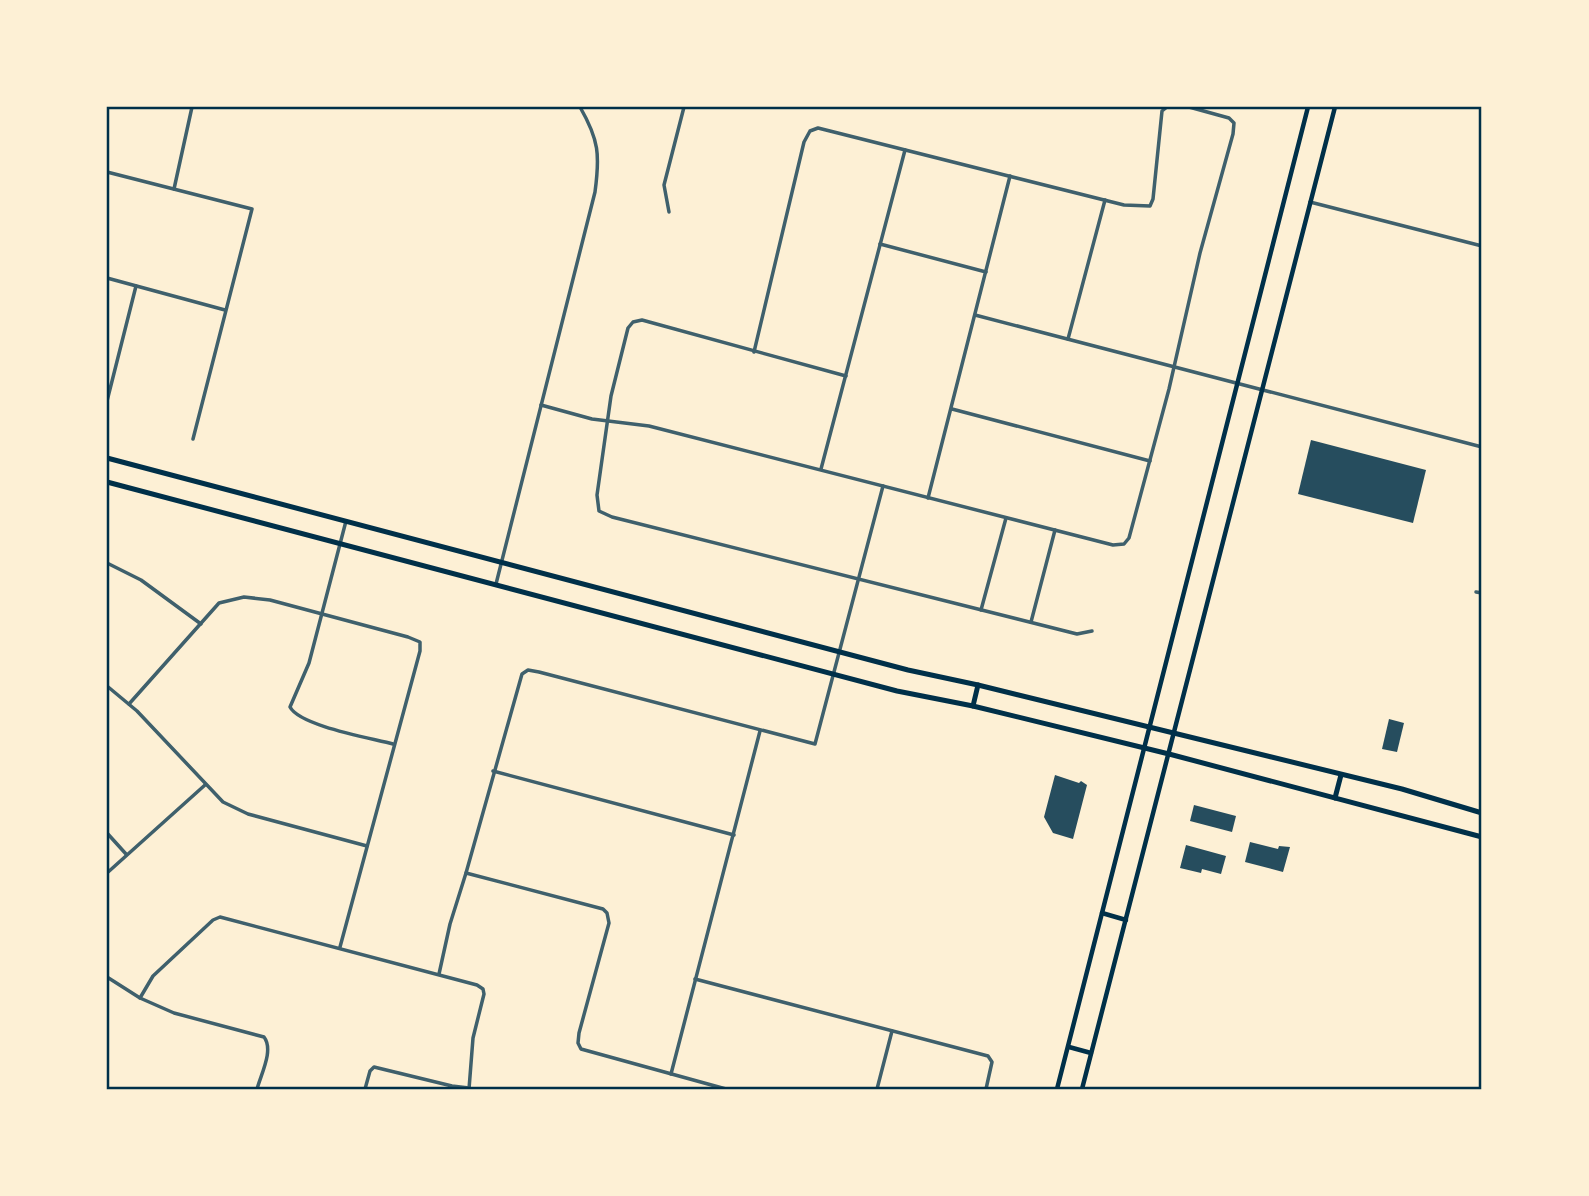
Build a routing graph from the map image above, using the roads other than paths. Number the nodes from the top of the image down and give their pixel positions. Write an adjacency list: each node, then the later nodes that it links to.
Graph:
1 (192, 107): 11 (street)
2 (580, 107): 30 (street)
3 (684, 107): 14 (street)
4 (1167, 107): 12 (street)
5 (1189, 107): 24 (street)
6 (1308, 107): 26 (main road)
7 (1335, 107): 13 (main road)
8 (905, 149): 10 (street); 15 (street); 23 (street)
9 (107, 172): 11 (street)
10 (1010, 176): 12 (street); 17 (street)
11 (174, 189): 20 (street)
12 (1105, 200): 22 (street)
13 (1310, 202): 16 (street); 28 (main road)
14 (669, 212)
15 (880, 244): 17 (street); 25 (street)
16 (1482, 246)
17 (986, 272): 21 (street)
18 (107, 278): 19 (street)
19 (136, 286): 20 (street); 27 (street)
20 (225, 310): 33 (street)
21 (975, 315): 22 (street); 31 (street)
22 (1068, 339): 24 (street)
23 (754, 352): 25 (street); 32 (street)
24 (1174, 367): 26 (street); 36 (street)
25 (846, 376): 37 (street)
26 (1238, 384): 28 (street); 62 (main road)
27 (108, 385): 29 (street)
28 (1262, 390): 34 (street); 64 (main road)
29 (107, 401)
30 (541, 405): 32 (street); 46 (street)
31 (951, 409): 36 (street); 40 (street)
32 (607, 421): 37 (street); 47 (street)
33 (193, 439)
34 (1482, 447)
35 (107, 458): 42 (main road)
36 (1150, 461): 43 (street)
37 (821, 470): 39 (street)
38 (107, 482): 44 (main road)
39 (883, 486): 40 (street); 47 (street)
40 (928, 498): 41 (street)
41 (1006, 518): 43 (street); 51 (street)
42 (346, 521): 44 (street); 46 (main road)
43 (1055, 530): 53 (street)
44 (340, 542): 48 (main road); 52 (street)
45 (107, 563): 54 (street)
46 (500, 563): 48 (street); 56 (main road)
47 (858, 579): 51 (street); 56 (street)
48 (496, 584): 57 (main road)
49 (1476, 592): 50 (street)
50 (1482, 593)
51 (981, 610): 53 (street)
52 (321, 614): 54 (street); 65 (street); 65 (street)
53 (1031, 622): 55 (street)
54 (201, 624): 60 (street)
55 (1092, 631)
56 (839, 652): 57 (street); 58 (main road)
57 (832, 674): 61 (main road); 63 (street)
58 (978, 685): 61 (main road); 62 (main road)
59 (107, 686): 60 (street)
60 (129, 704): 70 (street)
61 (973, 706): 66 (main road)
62 (1148, 726): 64 (main road); 66 (main road)
63 (760, 731): 68 (street); 74 (street)
64 (1173, 734): 67 (main road); 69 (main road)
65 (394, 745): 76 (street)
66 (1143, 748): 67 (main road); 80 (main road)
67 (1169, 754): 71 (main road); 81 (main road)
68 (493, 771): 74 (street); 79 (street)
69 (1341, 775): 71 (main road); 72 (main road)
70 (205, 785): 76 (street); 77 (street)
71 (1335, 798): 75 (main road)
72 (1482, 813)
73 (107, 833): 77 (street)
74 (734, 835): 85 (street)
75 (1482, 838)
76 (367, 846): 82 (street)
77 (126, 854): 78 (street)
78 (107, 873)
79 (467, 873): 83 (street); 90 (street)
80 (1102, 913): 81 (main road); 88 (main road)
81 (1126, 920): 89 (main road)
82 (340, 947): 83 (street); 86 (street)
83 (439, 974): 91 (street)
84 (107, 977): 86 (street)
85 (695, 979): 87 (street); 90 (street)
86 (140, 998): 92 (street)
87 (892, 1031): 95 (street); 96 (street)
88 (1069, 1047): 89 (main road); 97 (main road)
89 (1091, 1053): 98 (main road)
90 (670, 1074): 94 (street)
91 (469, 1088): 93 (street)
92 (257, 1089)
93 (365, 1089)
94 (726, 1089)
95 (877, 1089)
96 (986, 1089)
97 (1057, 1089)
98 (1082, 1089)

